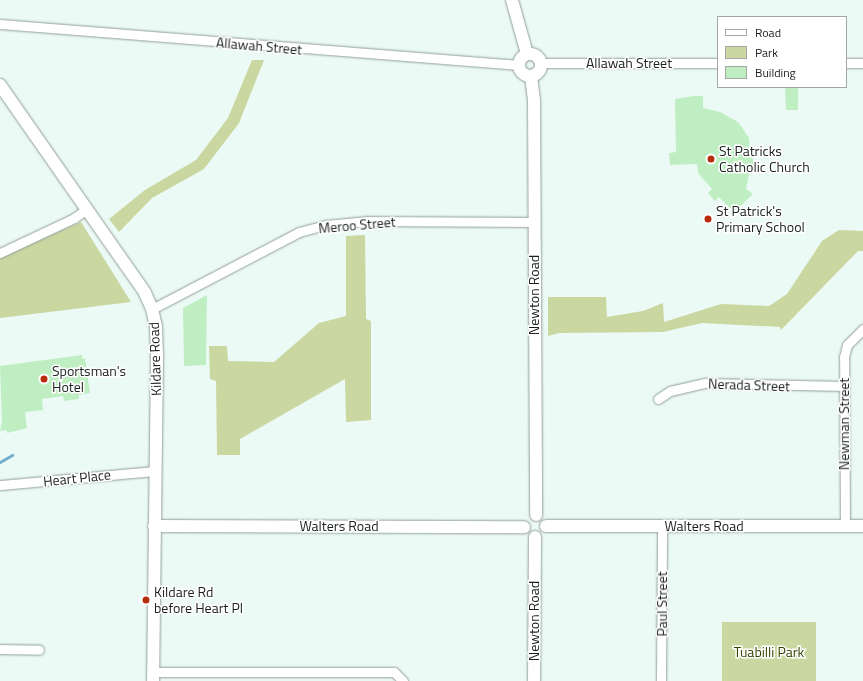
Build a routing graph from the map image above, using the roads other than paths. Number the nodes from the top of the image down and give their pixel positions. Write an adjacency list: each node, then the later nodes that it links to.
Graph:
1 (512, 0): 3 (main road)
2 (0, 24): 8 (street, Allawah Street)
3 (527, 54): 4 (main road); 8 (main road)
4 (540, 63): 5 (street, Allawah Street); 9 (main road)
5 (717, 63)
6 (847, 64): 7 (street)
7 (863, 64)
8 (519, 65): 9 (main road)
9 (531, 76): 12 (main road, Newton Road)
10 (0, 85): 11 (main road, Kildare Road)
11 (87, 210): 13 (street); 14 (main road, Kildare Road)
12 (534, 222): 14 (street, Meroo Street); 20 (main road, Newton Road)
13 (0, 253)
14 (152, 309): 18 (main road, Kildare Road)
15 (863, 329): 16 (street, Newman Street)
16 (844, 386): 17 (street, Nerada Street); 24 (street, Newman Street)
17 (658, 399)
18 (155, 471): 19 (street, Heart Place); 21 (main road, Kildare Road)
19 (0, 485)
20 (536, 515): 22 (main road); 26 (main road)
21 (154, 526): 26 (main road, Walters Road); 30 (main road, Kildare Road)
22 (546, 526): 23 (main road, Walters Road); 27 (main road)
23 (662, 526): 24 (main road, Walters Road); 33 (street, Paul Street)
24 (844, 526): 25 (main road, Walters Road)
25 (863, 526)
26 (524, 527): 27 (main road)
27 (535, 537): 32 (main road, Newton Road)
28 (0, 649): 29 (street)
29 (39, 650)
30 (153, 676): 31 (street)
31 (403, 681)
32 (534, 681)
33 (661, 681)

